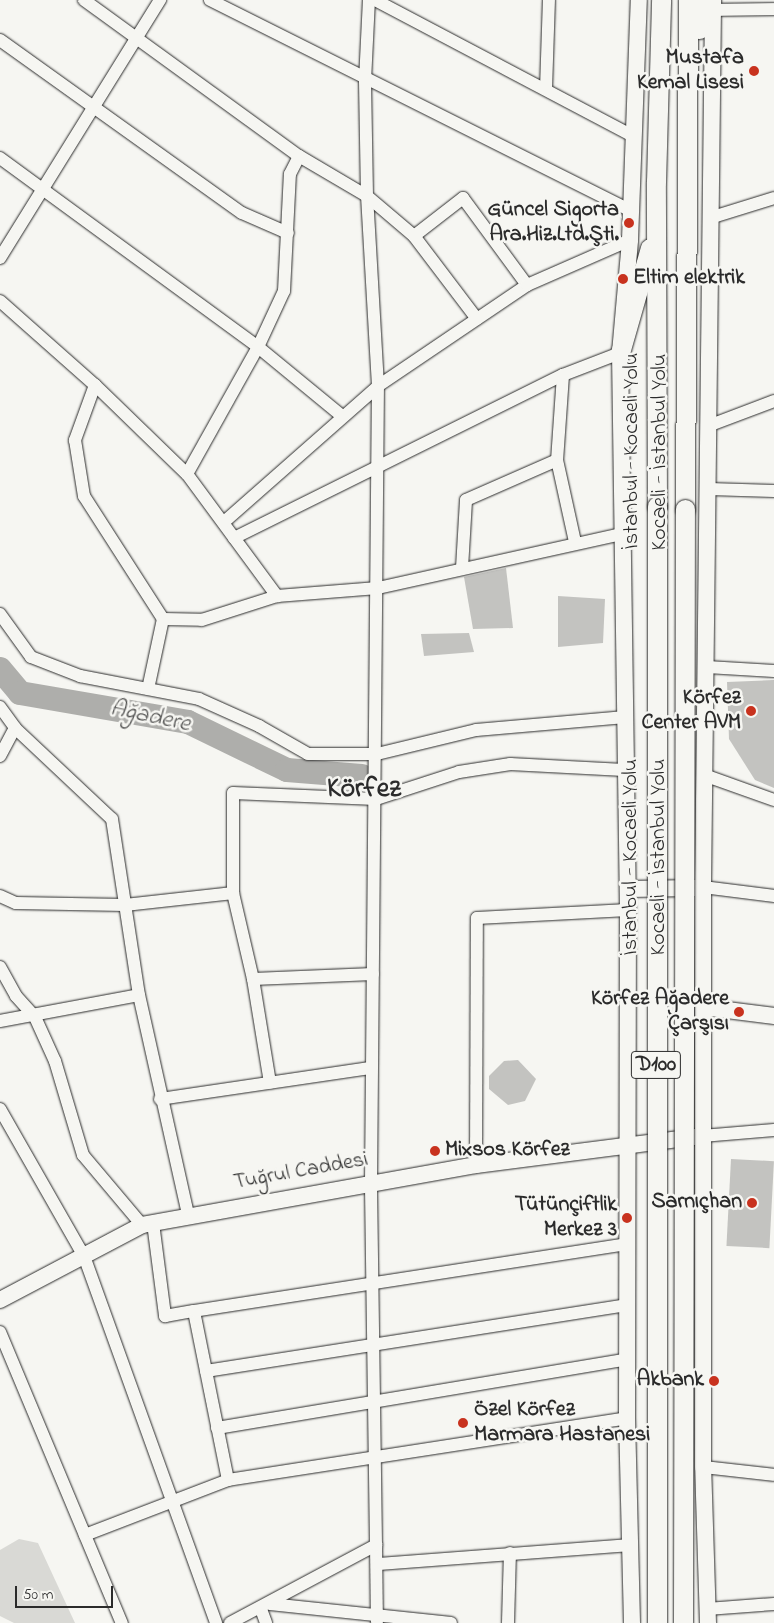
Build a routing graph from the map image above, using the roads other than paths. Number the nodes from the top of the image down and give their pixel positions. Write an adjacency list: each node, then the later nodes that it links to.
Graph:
1 (84, 0): 14 (street)
2 (160, 0): 14 (street)
3 (210, 0): 15 (street)
4 (369, 0): 15 (street)
5 (375, 0): 16 (street)
6 (549, 0): 16 (street)
7 (639, 0): 19 (main road)
8 (653, 0): 18 (highway)
9 (661, 0): 18 (highway, İstanbul - Kocaeli Yolu / D100)
10 (688, 0): 23 (highway, Kocaeli - İstanbul Yolu / D100)
11 (709, 3): 12 (street); 23 (highway); 27 (main road)
12 (774, 9)
13 (0, 40): 17 (street)
14 (138, 40): 17 (street); 20 (street)
15 (365, 81): 24 (street); 26 (street)
16 (546, 89): 19 (street)
17 (95, 110): 22 (street); 29 (street)
18 (658, 113): 28 (highway, İstanbul - Kocaeli Yolu / D100)
19 (634, 136): 26 (main road)
20 (299, 156): 24 (street); 29 (street)
21 (0, 158): 22 (street)
22 (45, 190): 32 (street); 36 (street)
23 (684, 194): 133 (highway, Kocaeli - İstanbul Yolu / D100, bridge)
24 (367, 196): 30 (street); 40 (street)
25 (774, 198): 27 (street)
26 (631, 211): 31 (main road)
27 (713, 217): 43 (main road)
28 (656, 225): 37 (highway); 132 (highway, İstanbul - Kocaeli Yolu / D100, bridge)
29 (288, 233): 36 (street)
30 (414, 236): 33 (street); 35 (street)
31 (630, 240): 33 (street); 37 (main road)
32 (0, 258)
33 (527, 285): 35 (street)
34 (0, 301): 39 (street)
35 (477, 319): 40 (street)
36 (258, 347): 42 (street); 46 (street)
37 (620, 352): 38 (street); 50 (main road)
38 (563, 375): 44 (street); 45 (street)
39 (95, 385): 46 (street); 57 (street)
40 (378, 386): 42 (street); 45 (street)
41 (774, 400): 43 (street)
42 (342, 416): 49 (street)
43 (708, 426): 47 (main road)
44 (557, 460): 52 (street); 53 (street)
45 (378, 465): 51 (street); 54 (street)
46 (187, 474): 49 (street)
47 (709, 488): 48 (street); 58 (main road)
48 (774, 491)
49 (224, 522): 51 (street)
50 (622, 534): 52 (street); 62 (main road)
51 (234, 538): 55 (street)
52 (574, 542): 53 (street)
53 (462, 568): 54 (street)
54 (378, 588): 55 (street); 64 (street)
55 (277, 596): 57 (street)
56 (0, 614): 60 (street)
57 (164, 619): 60 (street)
58 (707, 667): 59 (street); 67 (main road)
59 (774, 671)
60 (148, 689): 64 (street)
61 (0, 708): 63 (street)
62 (625, 717): 64 (street); 66 (main road)
63 (15, 728): 65 (street); 75 (street)
64 (377, 754): 68 (street)
65 (0, 756)
66 (624, 770): 68 (street); 71 (main road)
67 (704, 775): 69 (street); 70 (main road)
68 (376, 799): 72 (street); 78 (street)
69 (774, 800)
70 (703, 887): 71 (main road); 74 (street); 81 (main road)
71 (628, 889): 76 (main road)
72 (233, 893): 75 (street); 79 (street)
73 (0, 896): 75 (street)
74 (774, 896)
75 (125, 905): 80 (street)
76 (628, 910): 91 (main road); 94 (street)
77 (0, 967): 83 (street)
78 (373, 974): 79 (street); 85 (street)
79 (253, 979): 86 (street)
80 (138, 995): 83 (street); 87 (street)
81 (703, 1007): 82 (main road); 90 (main road)
82 (774, 1016)
83 (35, 1017): 84 (street); 97 (street)
84 (0, 1021)
85 (371, 1068): 86 (street); 95 (street)
86 (270, 1083): 87 (street)
87 (160, 1100): 96 (street)
88 (0, 1109): 99 (street)
89 (774, 1130): 90 (street)
90 (702, 1136): 91 (main road, Tuğrul Caddesi); 92 (main road)
91 (628, 1144): 93 (main road); 94 (main road, Tuğrul Caddesi)
92 (702, 1156): 93 (main road); 112 (main road)
93 (628, 1164): 98 (main road)
94 (476, 1165): 95 (main road, Tuğrul Caddesi)
95 (371, 1183): 96 (main road, Tuğrul Caddesi); 100 (street)
96 (188, 1214): 97 (main road, Tuğrul Caddesi)
97 (148, 1224): 99 (main road, Tuğrul Caddesi); 103 (street)
98 (627, 1244): 100 (street); 102 (main road)
99 (84, 1256): 101 (main road, Tuğrul Caddesi); 115 (street)
100 (372, 1286): 103 (street); 105 (street)
101 (0, 1300)
102 (628, 1305): 105 (street); 106 (main road)
103 (194, 1312): 107 (street)
104 (0, 1332): 116 (street)
105 (373, 1344): 107 (street); 108 (street)
106 (628, 1359): 108 (street); 109 (main road)
107 (206, 1371): 110 (street)
108 (374, 1401): 110 (street); 111 (street)
109 (627, 1418): 111 (street); 117 (main road)
110 (217, 1428): 114 (street)
111 (375, 1460): 114 (street); 118 (street)
112 (703, 1467): 113 (street); 123 (main road)
113 (774, 1475)
114 (228, 1480): 115 (street)
115 (171, 1499): 116 (street); 126 (street)
116 (85, 1535): 125 (street)
117 (631, 1544): 119 (street); 131 (main road)
118 (376, 1545): 120 (street); 122 (street)
119 (510, 1553): 120 (street); 130 (street)
120 (378, 1564): 124 (street)
121 (774, 1604): 123 (street)
122 (266, 1606): 124 (street); 127 (street); 128 (street)
123 (708, 1616)
124 (377, 1619): 129 (street)
125 (122, 1623)
126 (216, 1623)
127 (230, 1623)
128 (266, 1623)
129 (451, 1623)
130 (508, 1623)
131 (632, 1623)
132 (656, 1623)
133 (683, 1623)

